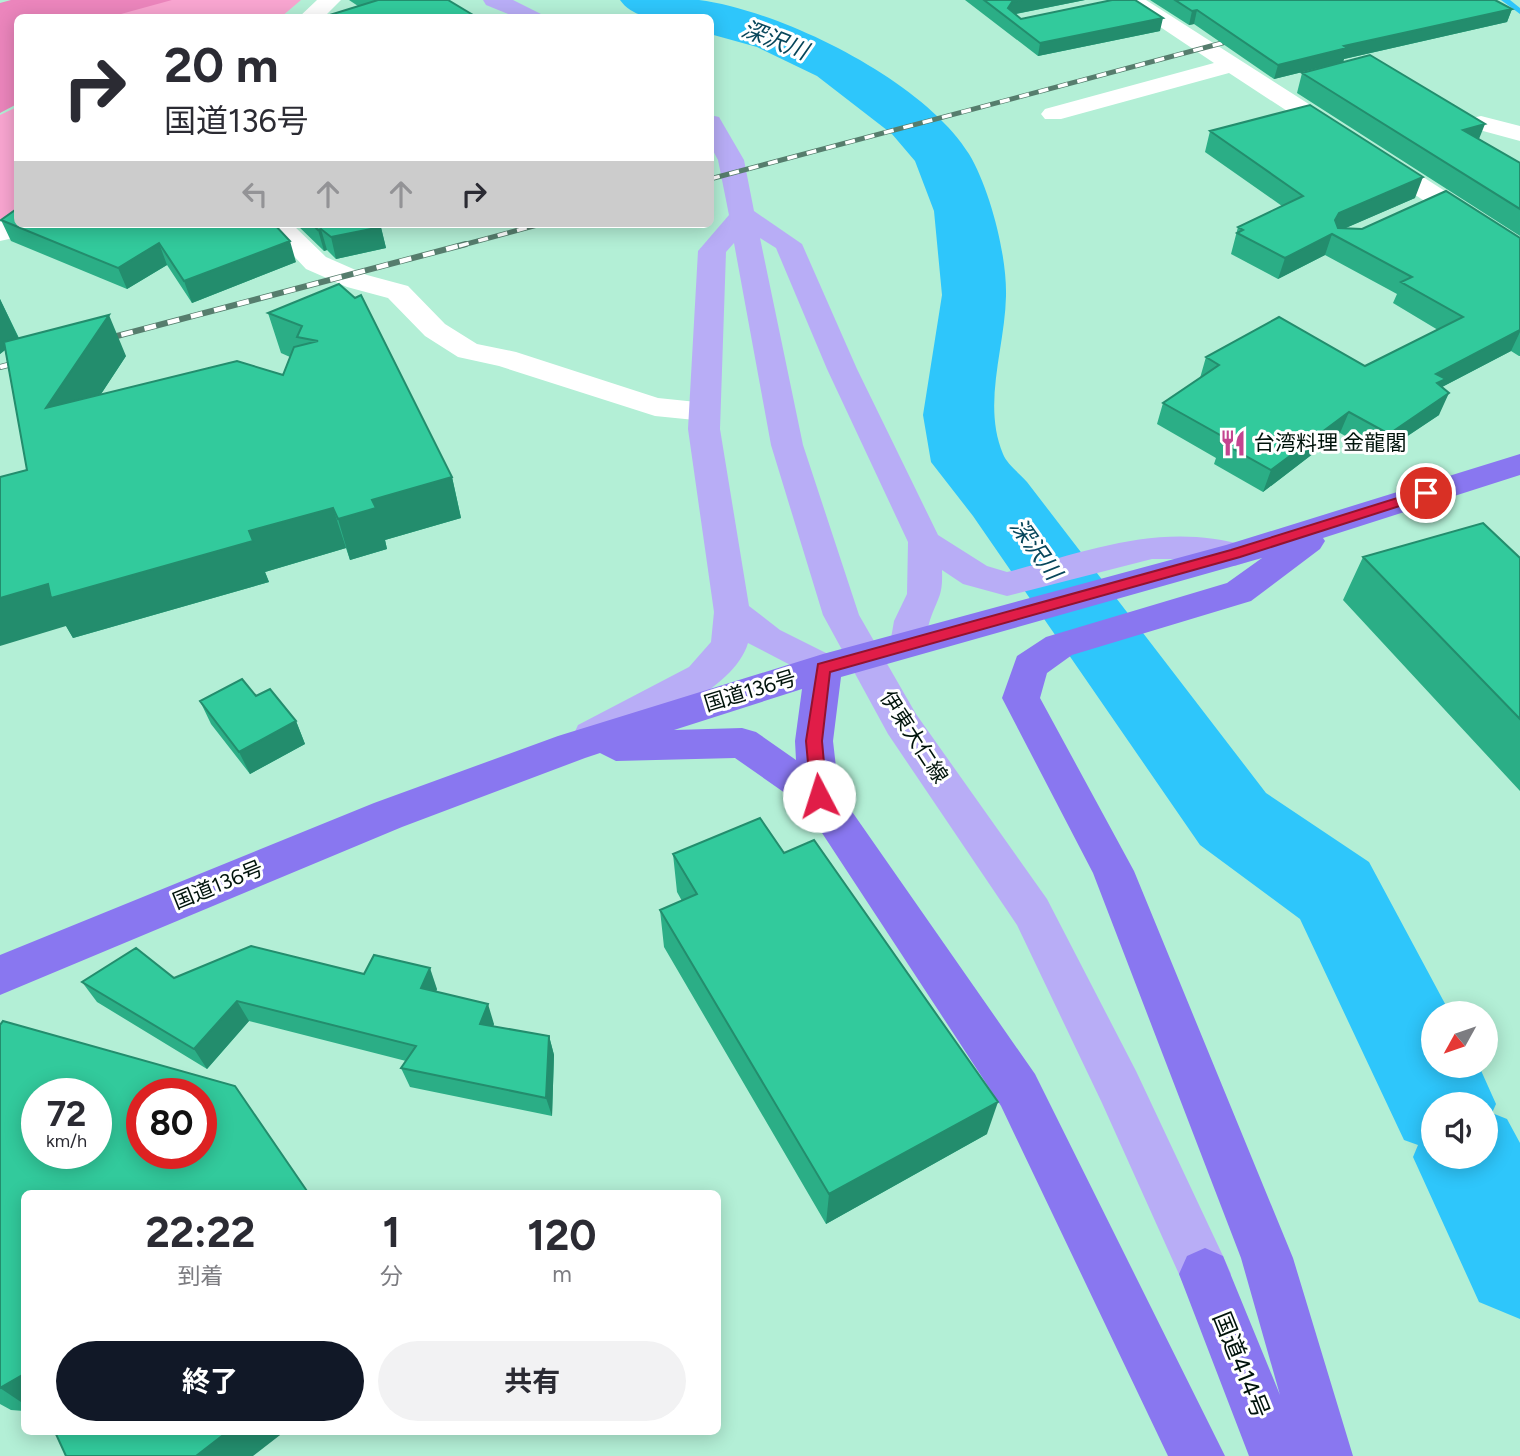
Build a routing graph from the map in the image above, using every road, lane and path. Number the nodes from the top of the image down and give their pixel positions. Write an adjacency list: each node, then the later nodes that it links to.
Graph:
1 (330, 0): 4 (street)
2 (494, 0): 5 (main road)
3 (1133, 1): 6 (street)
4 (314, 14)
5 (528, 14)
6 (1233, 65): 8 (street); 9 (street)
7 (1306, 81): 8 (street)
8 (1271, 90): 15 (street)
9 (1053, 114)
10 (1481, 123): 12 (street)
11 (714, 129): 13 (main road, 伊東大仁線)
12 (1520, 134)
13 (743, 215): 16 (main road); 19 (main road); 27 (main road, 伊東大仁線)
14 (281, 228): 16 (street)
15 (1520, 251)
16 (705, 411): 21 (main road)
17 (1520, 464): 18 (highway, 国道136号)
18 (1332, 523): 20 (highway, 国道136号); 30 (highway)
19 (925, 542): 20 (main road); 22 (main road)
20 (1235, 554): 22 (highway, 国道136号)
21 (732, 612): 23 (main road); 24 (main road)
22 (908, 644): 23 (highway, 国道136号)
23 (823, 668): 24 (highway, 国道136号); 25 (highway)
24 (572, 747): 25 (highway); 26 (highway, 国道136号)
25 (819, 796): 28 (highway)
26 (0, 975)
27 (1205, 1274): 29 (highway, 国道414号)
28 (1197, 1456)
29 (1277, 1456)
30 (1325, 1456)

